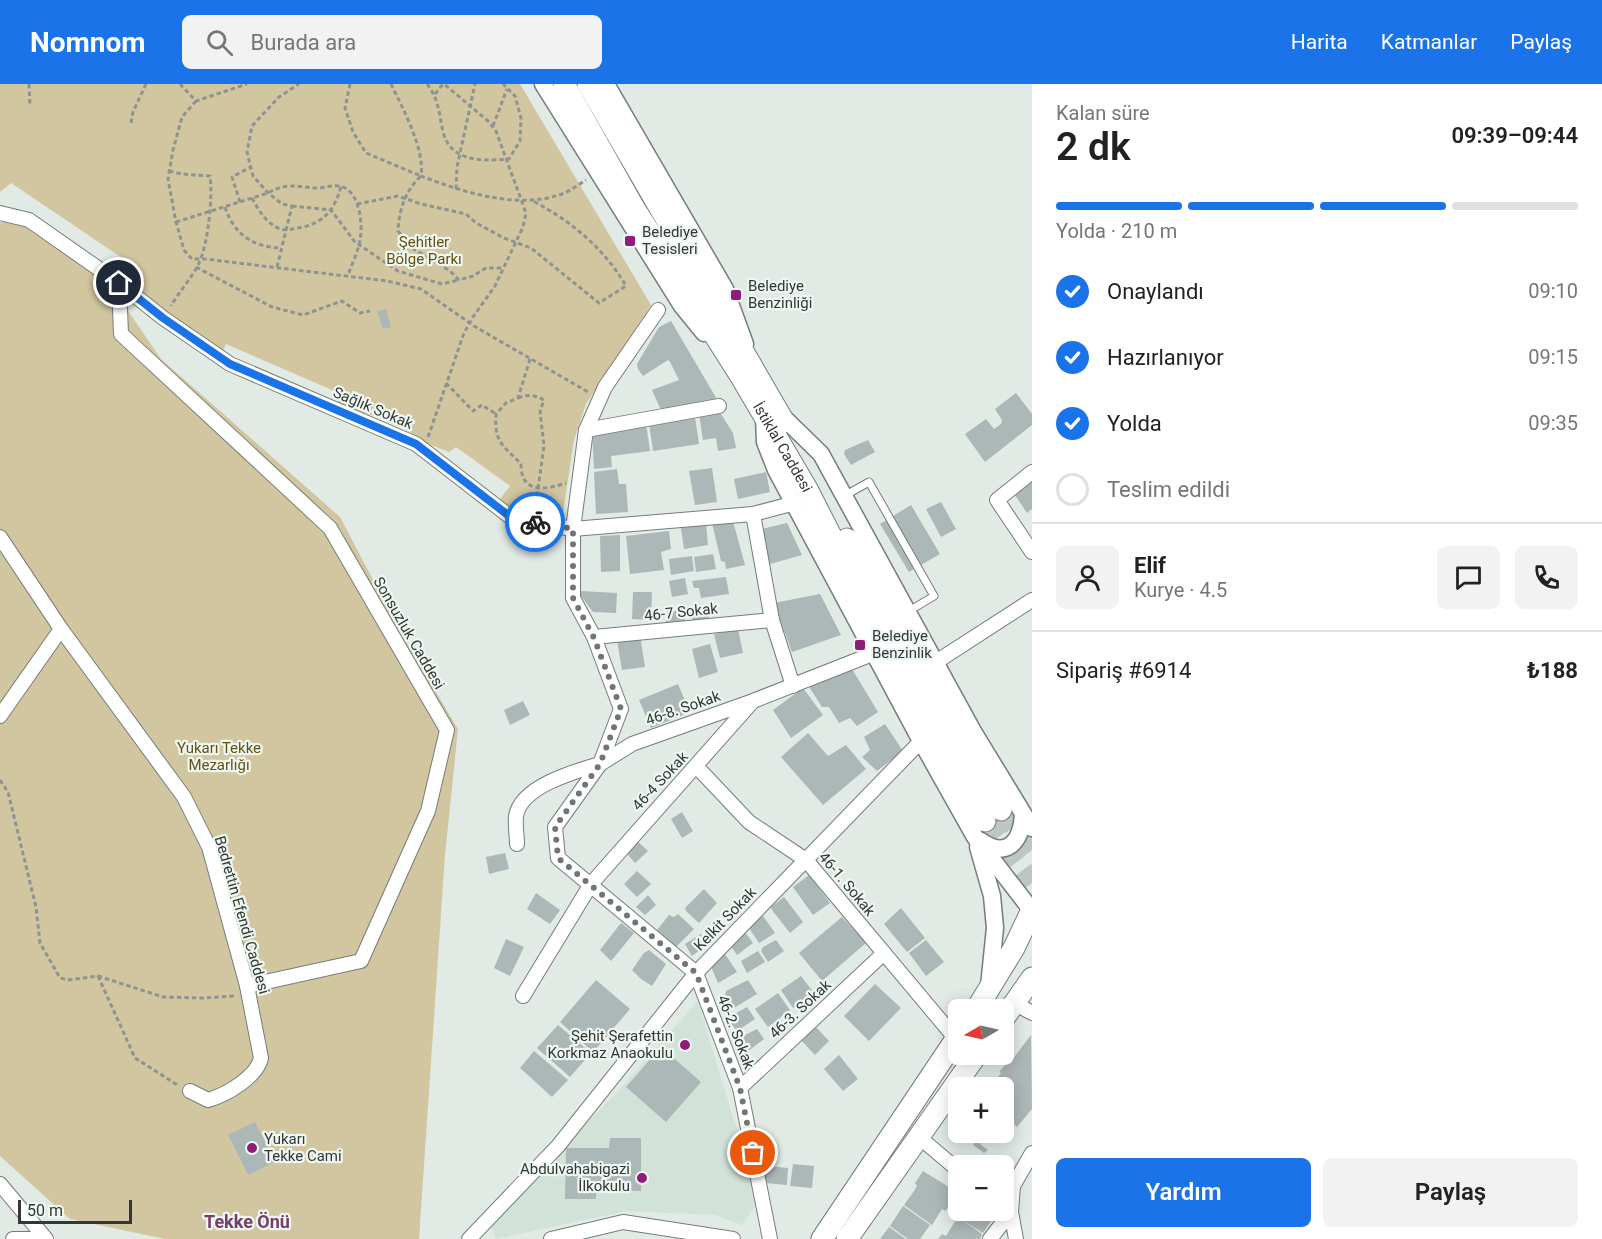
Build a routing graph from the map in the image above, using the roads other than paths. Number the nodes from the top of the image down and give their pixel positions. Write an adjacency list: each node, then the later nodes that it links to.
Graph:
1 (543, 84): 8 (street)
2 (564, 84): 8 (main road, İstiklal Caddesi)
3 (588, 84): 8 (main road, İstiklal Caddesi)
4 (606, 84): 8 (street)
5 (0, 213): 6 (street, Sağlık Sokak)
6 (119, 283): 16 (street, Sağlık Sokak); 40 (street, Sonsuzluk Caddesi)
7 (658, 310): 11 (street)
8 (744, 367): 10 (main road, İstiklal Caddesi)
9 (719, 406): 11 (street)
10 (771, 414): 13 (street); 14 (street); 33 (main road, İstiklal Caddesi)
11 (586, 430): 16 (street)
12 (1032, 472): 18 (street)
13 (844, 496): 20 (street); 20 (lane)
14 (795, 503): 15 (street, Sağlık Sokak); 24 (street)
15 (753, 514): 16 (street, Sağlık Sokak); 21 (street)
16 (573, 529): 23 (street)
17 (0, 537): 22 (street, Bedrettin Efendi Caddesi)
18 (1032, 552)
19 (1032, 600): 25 (street)
20 (909, 611): 25 (street)
21 (772, 620): 23 (street, 46-7 Sokak); 26 (street)
22 (61, 629): 28 (street); 40 (street, Bedrettin Efendi Caddesi)
23 (594, 638): 30 (street)
24 (875, 652): 26 (street, 46-4 Sokak); 29 (street)
25 (936, 663): 32 (street)
26 (793, 686): 27 (street, 46-4 Sokak)
27 (753, 701): 30 (street, 46-8. Sokak); 31 (street, 46-4 Sokak)
28 (0, 716)
29 (921, 741): 33 (street); 35 (street, Kelkit Sokak)
30 (600, 764): 34 (street); 36 (street, 46-8. Sokak)
31 (697, 767): 35 (street, 46-1. Sokak); 36 (street, 46-4 Sokak)
32 (1027, 822): 33 (street)
33 (987, 823): 37 (street); 42 (street)
34 (517, 844)
35 (806, 860): 38 (street, 46-1. Sokak); 39 (street, Kelkit Sokak)
36 (591, 884): 39 (street, 46-2. Sokak); 41 (street, 46-4 Sokak)
37 (1031, 909): 43 (main road)
38 (884, 953): 44 (street, 46-1. Sokak); 47 (street, 46-3. Sokak)
39 (696, 973): 47 (street, 46-2. Sokak); 59 (street, Kelkit Sokak)
40 (248, 990): 48 (street, Bedrettin Efendi Caddesi)
41 (523, 996)
42 (982, 999)
43 (983, 999)
44 (948, 1028)
45 (948, 1051): 63 (main road)
46 (969, 1065): 49 (main road)
47 (740, 1088): 62 (street, 46-2. Sokak)
48 (190, 1091)
49 (919, 1137): 51 (street); 64 (main road)
50 (1032, 1154): 53 (street)
51 (948, 1162)
52 (0, 1184): 58 (street)
53 (1014, 1184)
54 (1000, 1221): 65 (street)
55 (1011, 1221): 66 (street)
56 (13, 1239): 57 (street)
57 (38, 1239)
58 (46, 1239)
59 (470, 1239)
60 (551, 1239): 61 (street)
61 (733, 1239)
62 (770, 1239)
63 (822, 1239)
64 (847, 1239)
65 (990, 1239)
66 (1016, 1239)

